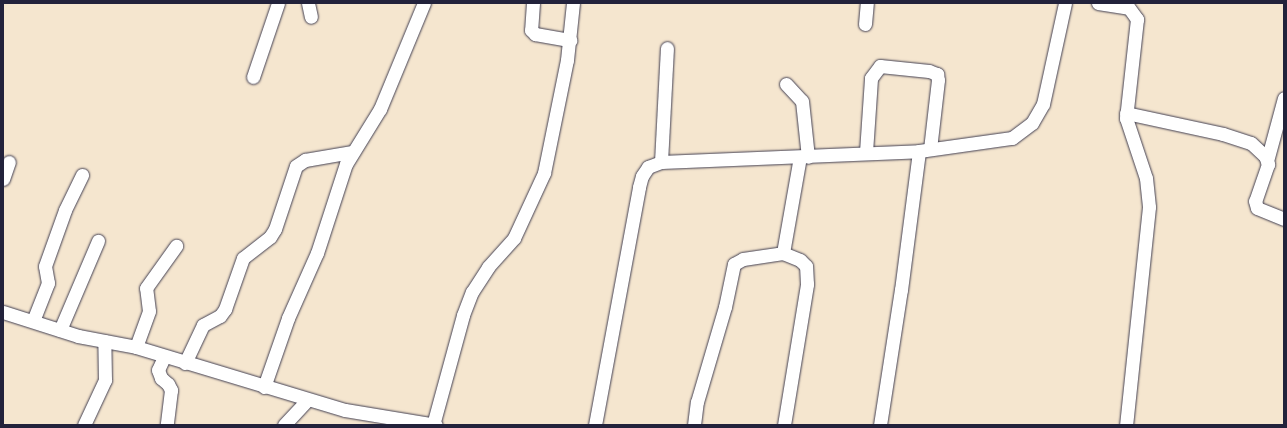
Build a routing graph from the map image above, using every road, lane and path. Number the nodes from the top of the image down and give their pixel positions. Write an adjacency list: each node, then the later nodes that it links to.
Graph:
1 (278, 3): 13 (street)
2 (308, 3): 9 (street)
3 (424, 3): 18 (street)
4 (533, 3): 11 (street)
5 (573, 3): 11 (street)
6 (867, 3): 10 (street)
7 (1065, 3): 17 (street)
8 (1098, 3): 16 (street)
9 (311, 17)
10 (865, 24)
11 (570, 40): 43 (street)
12 (667, 48): 23 (street)
13 (253, 77)
14 (786, 84): 20 (street)
15 (1284, 98): 21 (street)
16 (1126, 113): 21 (street); 48 (street)
17 (925, 150): 19 (street); 19 (street); 47 (street)
18 (352, 152): 36 (street); 37 (street)
19 (866, 152): 20 (street)
20 (804, 157): 23 (street); 29 (street)
21 (1267, 161): 26 (street)
22 (9, 162): 25 (street)
23 (662, 162): 44 (street)
24 (82, 175): 31 (street)
25 (3, 179)
26 (1284, 219)
27 (98, 241): 32 (street)
28 (176, 246): 34 (street)
29 (783, 253): 45 (street); 46 (street)
30 (3, 312): 31 (street)
31 (33, 321): 32 (street)
32 (60, 330): 33 (street)
33 (104, 341): 34 (street); 40 (street)
34 (136, 347): 35 (street)
35 (164, 357): 36 (street); 41 (street)
36 (185, 363): 37 (street)
37 (264, 387): 38 (street)
38 (307, 400): 39 (street); 42 (street)
39 (415, 424): 43 (street)
40 (84, 425)
41 (167, 425)
42 (284, 425)
43 (434, 425)
44 (595, 425)
45 (694, 425)
46 (784, 425)
47 (880, 425)
48 (1126, 425)

